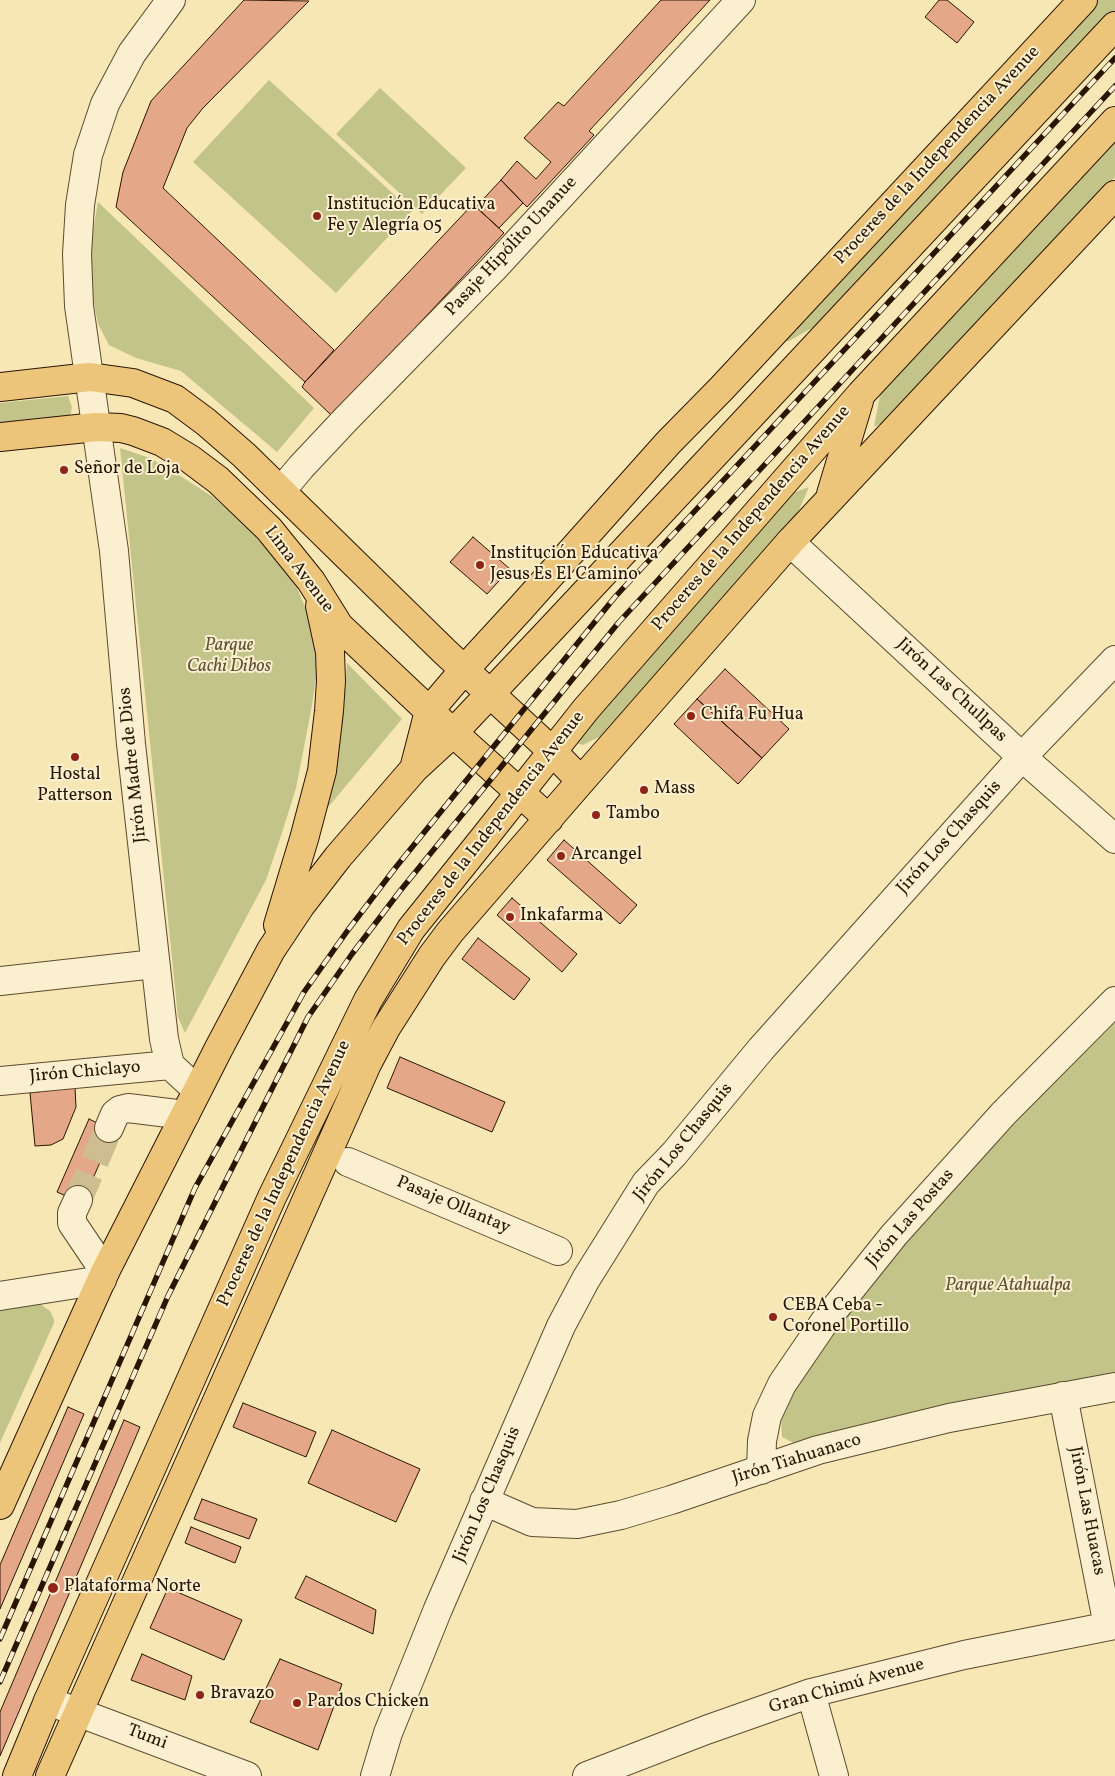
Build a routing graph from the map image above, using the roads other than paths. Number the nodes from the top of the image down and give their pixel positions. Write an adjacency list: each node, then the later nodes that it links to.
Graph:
1 (171, 0): 8 (street, Jirón Madre de Dios)
2 (741, 0): 14 (street, Pasaje Hipólito Unanue)
3 (1083, 0): 10 (main road, Proceres de la Independencia Avenue)
4 (1115, 26): 7 (main road, Proceres de la Independencia Avenue)
5 (1115, 121): 11 (main road, Proceres de la Independencia Avenue)
6 (1115, 195): 15 (main road, Proceres de la Independencia Avenue)
7 (801, 360): 10 (main road); 20 (main road, Proceres de la Independencia Avenue)
8 (90, 377): 9 (main road, Lima Avenue); 12 (street, Jirón Madre de Dios); 14 (main road, Lima Avenue)
9 (0, 387)
10 (722, 388): 19 (main road, Proceres de la Independencia Avenue)
11 (861, 394): 15 (main road); 23 (main road, Proceres de la Independencia Avenue)
12 (96, 427): 13 (main road, Lima Avenue); 17 (main road, Lima Avenue); 31 (street, Jirón Madre de Dios)
13 (0, 437)
14 (281, 491): 19 (main road, Lima Avenue)
15 (830, 500): 16 (main road, Proceres de la Independencia Avenue)
16 (790, 542): 24 (street, Jirón Las Chullpas); 26 (main road, Proceres de la Independencia Avenue)
17 (316, 590): 21 (main road, Lima Avenue); 30 (main road)
18 (1115, 660): 24 (street, Jirón Los Chasquis)
19 (464, 670): 20 (main road, Lima Avenue); 21 (main road, Proceres de la Independencia Avenue)
20 (490, 694): 22 (main road, Proceres de la Independencia Avenue); 23 (main road)
21 (429, 712): 22 (main road, Lima Avenue); 25 (main road, Proceres de la Independencia Avenue)
22 (453, 733): 25 (main road, Proceres de la Independencia Avenue); 27 (main road, Lima Avenue)
23 (552, 751): 26 (main road); 27 (main road, Proceres de la Independencia Avenue)
24 (1022, 757): 29 (street, Jirón Las Chullpas); 47 (street, Jirón Los Chasquis)
25 (414, 769): 30 (main road, Proceres de la Independencia Avenue)
26 (581, 781): 28 (main road, Proceres de la Independencia Avenue)
27 (520, 792): 28 (main road, Lima Avenue); 51 (main road, Proceres de la Independencia Avenue)
28 (549, 819): 52 (main road, Proceres de la Independencia Avenue)
29 (1115, 839)
30 (271, 950): 36 (main road, Proceres de la Independencia Avenue)
31 (156, 964): 32 (street); 34 (street, Jirón Madre de Dios)
32 (0, 982)
33 (1115, 1001): 46 (street, Jirón Las Postas)
34 (170, 1065): 35 (street, Jirón Chiclayo); 36 (street)
35 (0, 1081)
36 (197, 1090): 37 (main road, Proceres de la Independencia Avenue)
37 (185, 1115): 38 (street); 42 (main road, Proceres de la Independencia Avenue)
38 (109, 1128)
39 (348, 1162): 41 (street, Pasaje Ollantay)
40 (78, 1200): 42 (street)
41 (558, 1251)
42 (104, 1276): 43 (street); 48 (main road, Proceres de la Independencia Avenue)
43 (0, 1296)
44 (1115, 1387): 45 (street, Jirón Tiahuanaco)
45 (1063, 1396): 46 (street, Jirón Tiahuanaco); 49 (street, Jirón Las Huacas)
46 (762, 1470): 47 (street, Jirón Tiahuanaco)
47 (484, 1501): 56 (street, Jirón Los Chasquis)
48 (0, 1505)
49 (1112, 1625): 50 (street, Gran Chimú Avenue)
50 (811, 1694): 57 (street, Gran Chimú Avenue); 58 (street)
51 (48, 1701): 52 (street, Tumi); 53 (main road, Proceres de la Independencia Avenue)
52 (78, 1712): 54 (main road, Proceres de la Independencia Avenue); 55 (street, Tumi)
53 (17, 1776)
54 (50, 1776)
55 (247, 1776)
56 (375, 1776)
57 (587, 1776)
58 (834, 1776)

